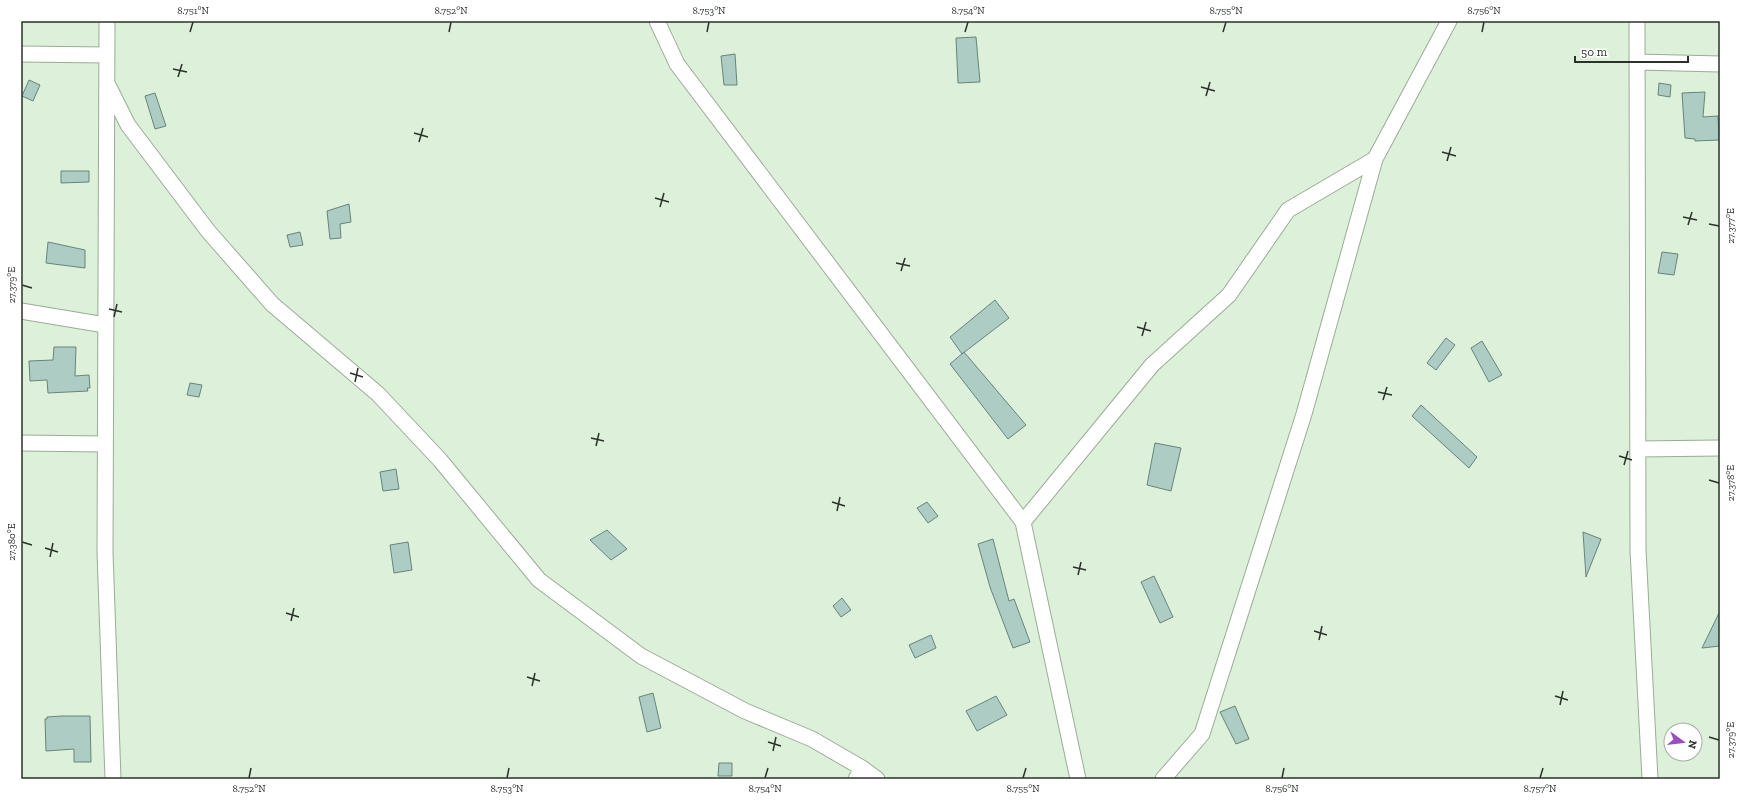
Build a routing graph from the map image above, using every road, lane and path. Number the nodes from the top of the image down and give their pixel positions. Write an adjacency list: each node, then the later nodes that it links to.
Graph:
1 (107, 21): 6 (street)
2 (657, 21): 17 (street)
3 (1449, 21): 10 (street)
4 (1637, 21): 7 (street)
5 (21, 54): 6 (street)
6 (107, 55): 9 (street)
7 (1637, 62): 8 (street); 16 (street)
8 (1720, 64)
9 (107, 83): 12 (street); 18 (street)
10 (1375, 159): 17 (street); 22 (street)
11 (21, 311): 12 (street)
12 (105, 325): 14 (street)
13 (21, 443): 14 (street)
14 (105, 444): 19 (street)
15 (1720, 448): 16 (street)
16 (1638, 449): 23 (street)
17 (1023, 522): 21 (street)
18 (859, 774): 20 (street)
19 (113, 779)
20 (877, 779)
21 (1078, 779)
22 (1163, 779)
23 (1650, 779)

